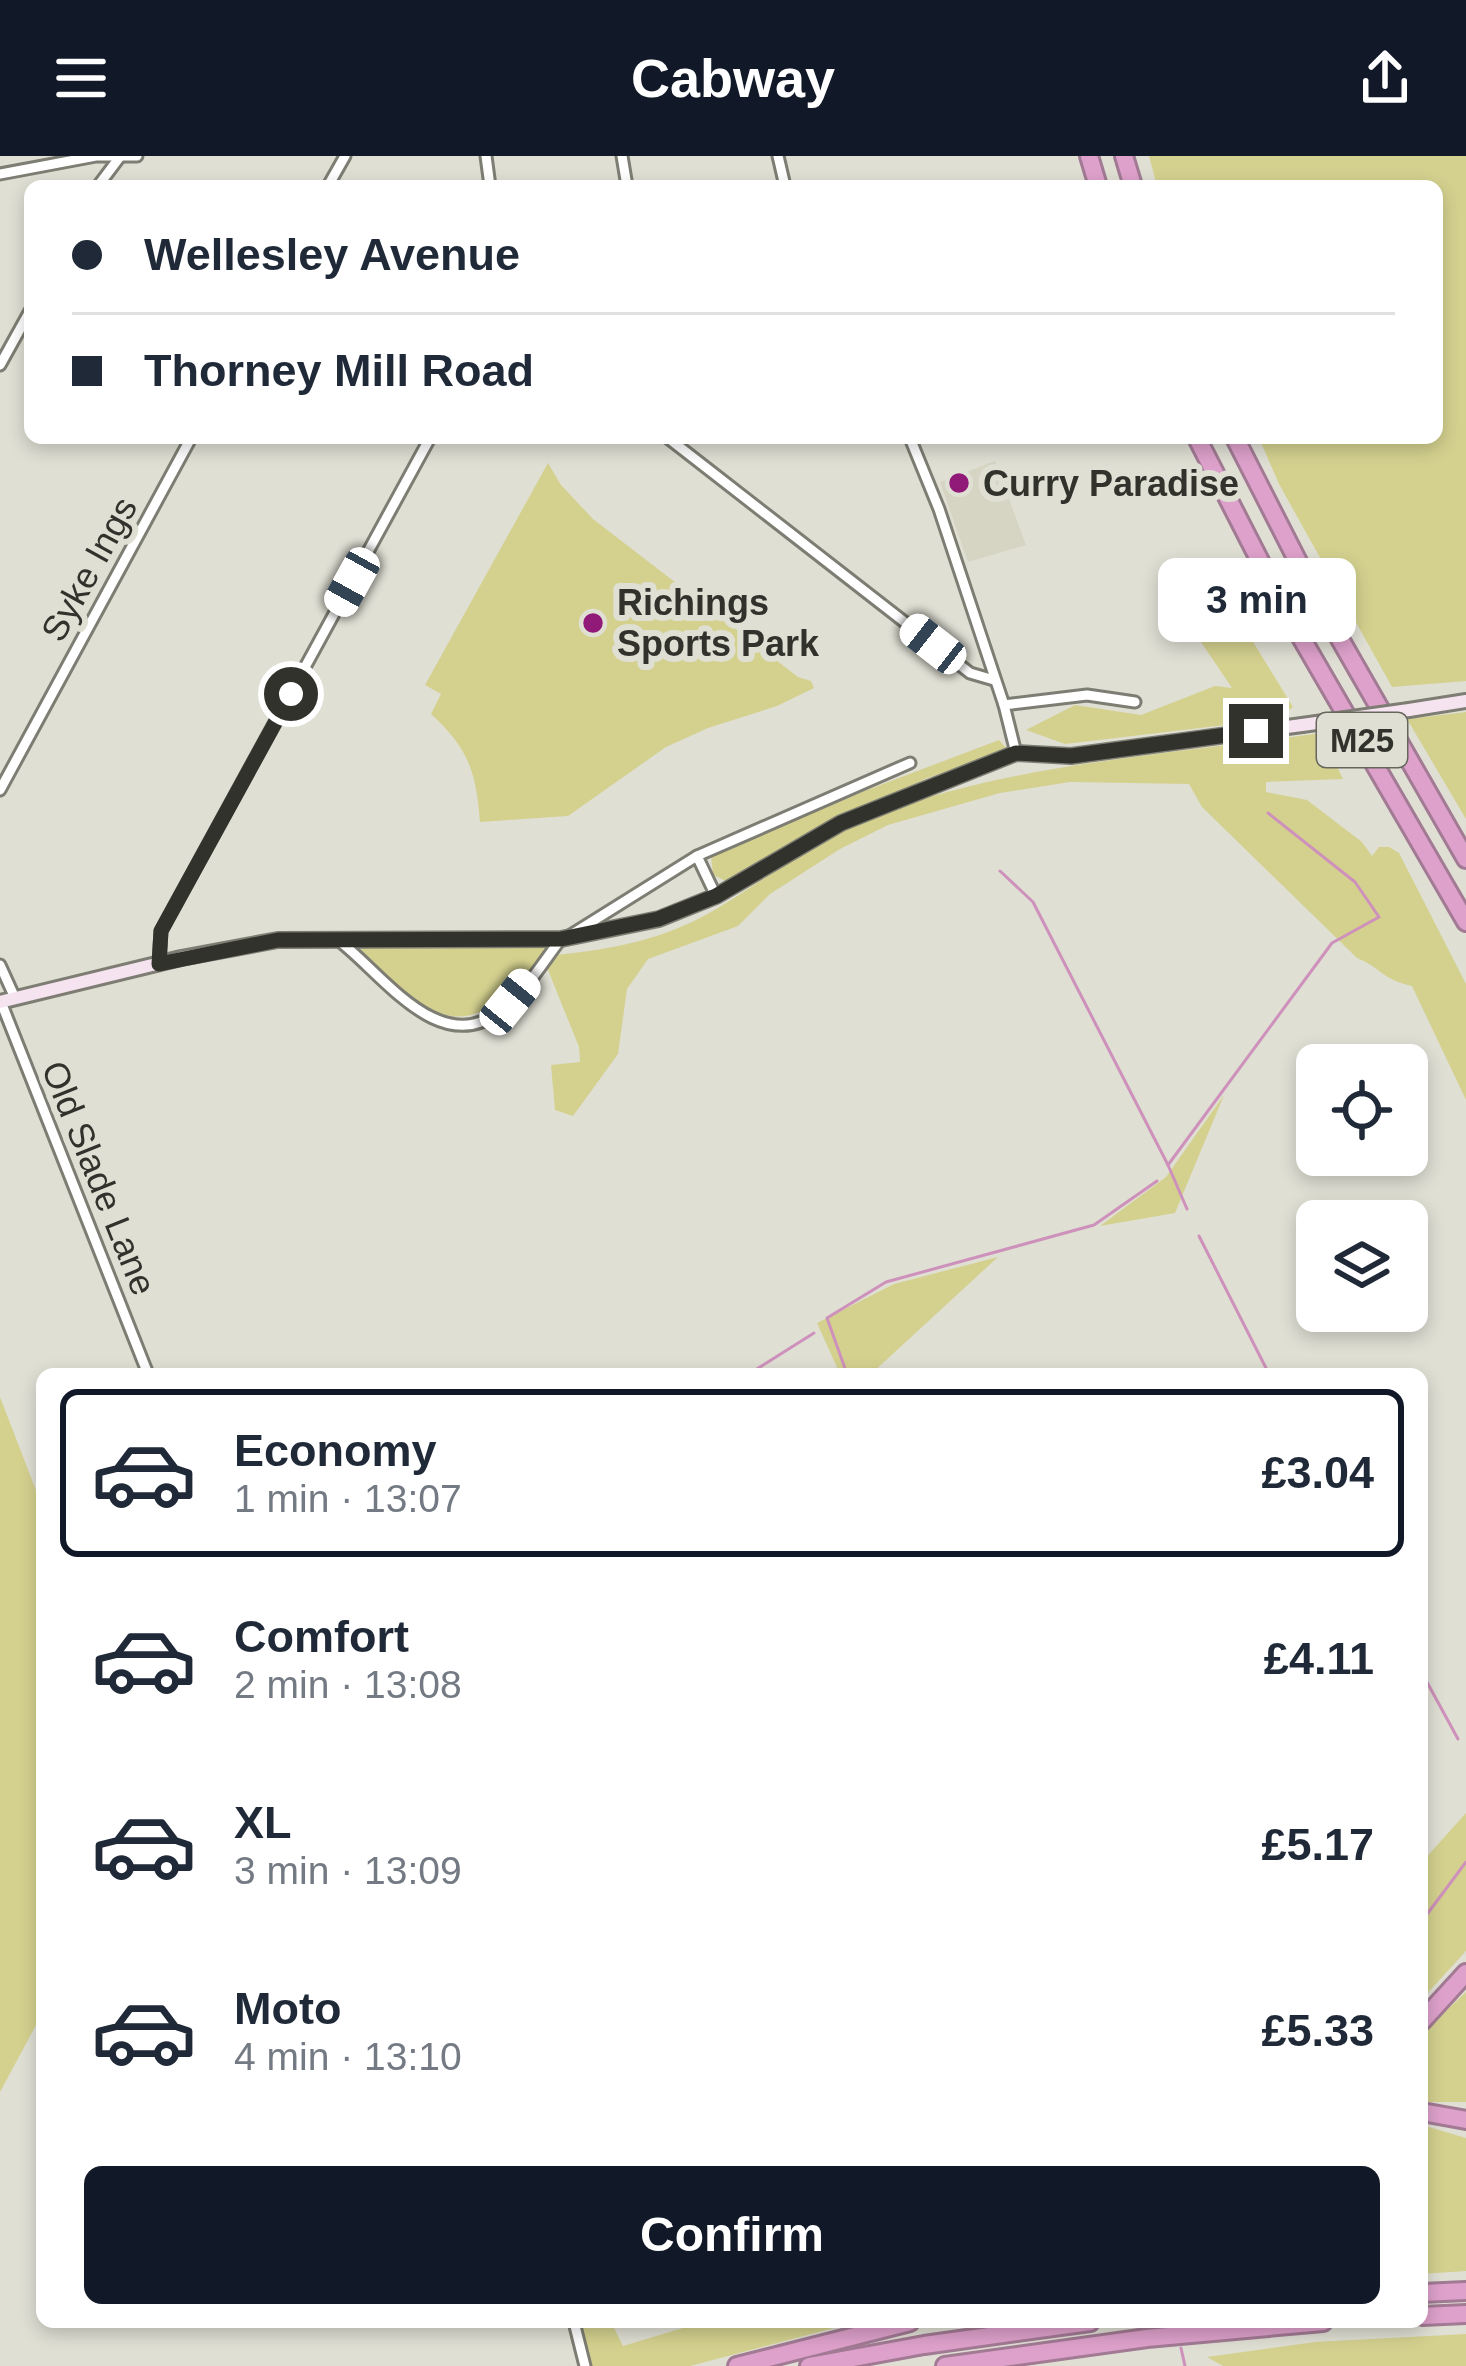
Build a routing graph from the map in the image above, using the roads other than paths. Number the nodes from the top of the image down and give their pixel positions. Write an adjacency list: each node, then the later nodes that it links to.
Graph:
1 (137, 156): 2 (street)
2 (118, 158): 3 (street)
3 (0, 174)
4 (24, 321): 5 (street)
5 (0, 365)
6 (188, 444): 18 (street, Syke Ings)
7 (427, 444): 25 (street)
8 (676, 444): 12 (street)
9 (912, 444): 12 (street)
10 (1200, 444): 22 (highway, M25)
11 (1238, 444): 20 (highway, M25)
12 (994, 680): 15 (street)
13 (1466, 701): 16 (street, bridge)
14 (1136, 702): 15 (street)
15 (1004, 705): 16 (street)
16 (1016, 753): 21 (street)
17 (910, 763): 19 (street)
18 (0, 790)
19 (697, 856): 21 (street); 23 (street)
20 (1466, 859)
21 (716, 896): 23 (street)
22 (1466, 922)
23 (562, 939): 24 (street); 24 (street)
24 (338, 940): 25 (street)
25 (159, 964): 27 (street)
26 (0, 965): 27 (street, Old Slade Lane)
27 (5, 1001): 28 (street, Old Slade Lane)
28 (146, 1368)
29 (1466, 1973): 30 (highway)
30 (1428, 2014)
31 (1428, 2113): 32 (highway)
32 (1466, 2120)
33 (1466, 2291): 34 (highway)
34 (1428, 2293)
35 (1466, 2314): 36 (highway)
36 (1428, 2316)
37 (576, 2328): 41 (street)
38 (886, 2328): 42 (highway)
39 (1045, 2328): 43 (highway)
40 (1258, 2328): 44 (highway)
41 (585, 2366)
42 (737, 2366)
43 (809, 2366)
44 (945, 2366)

